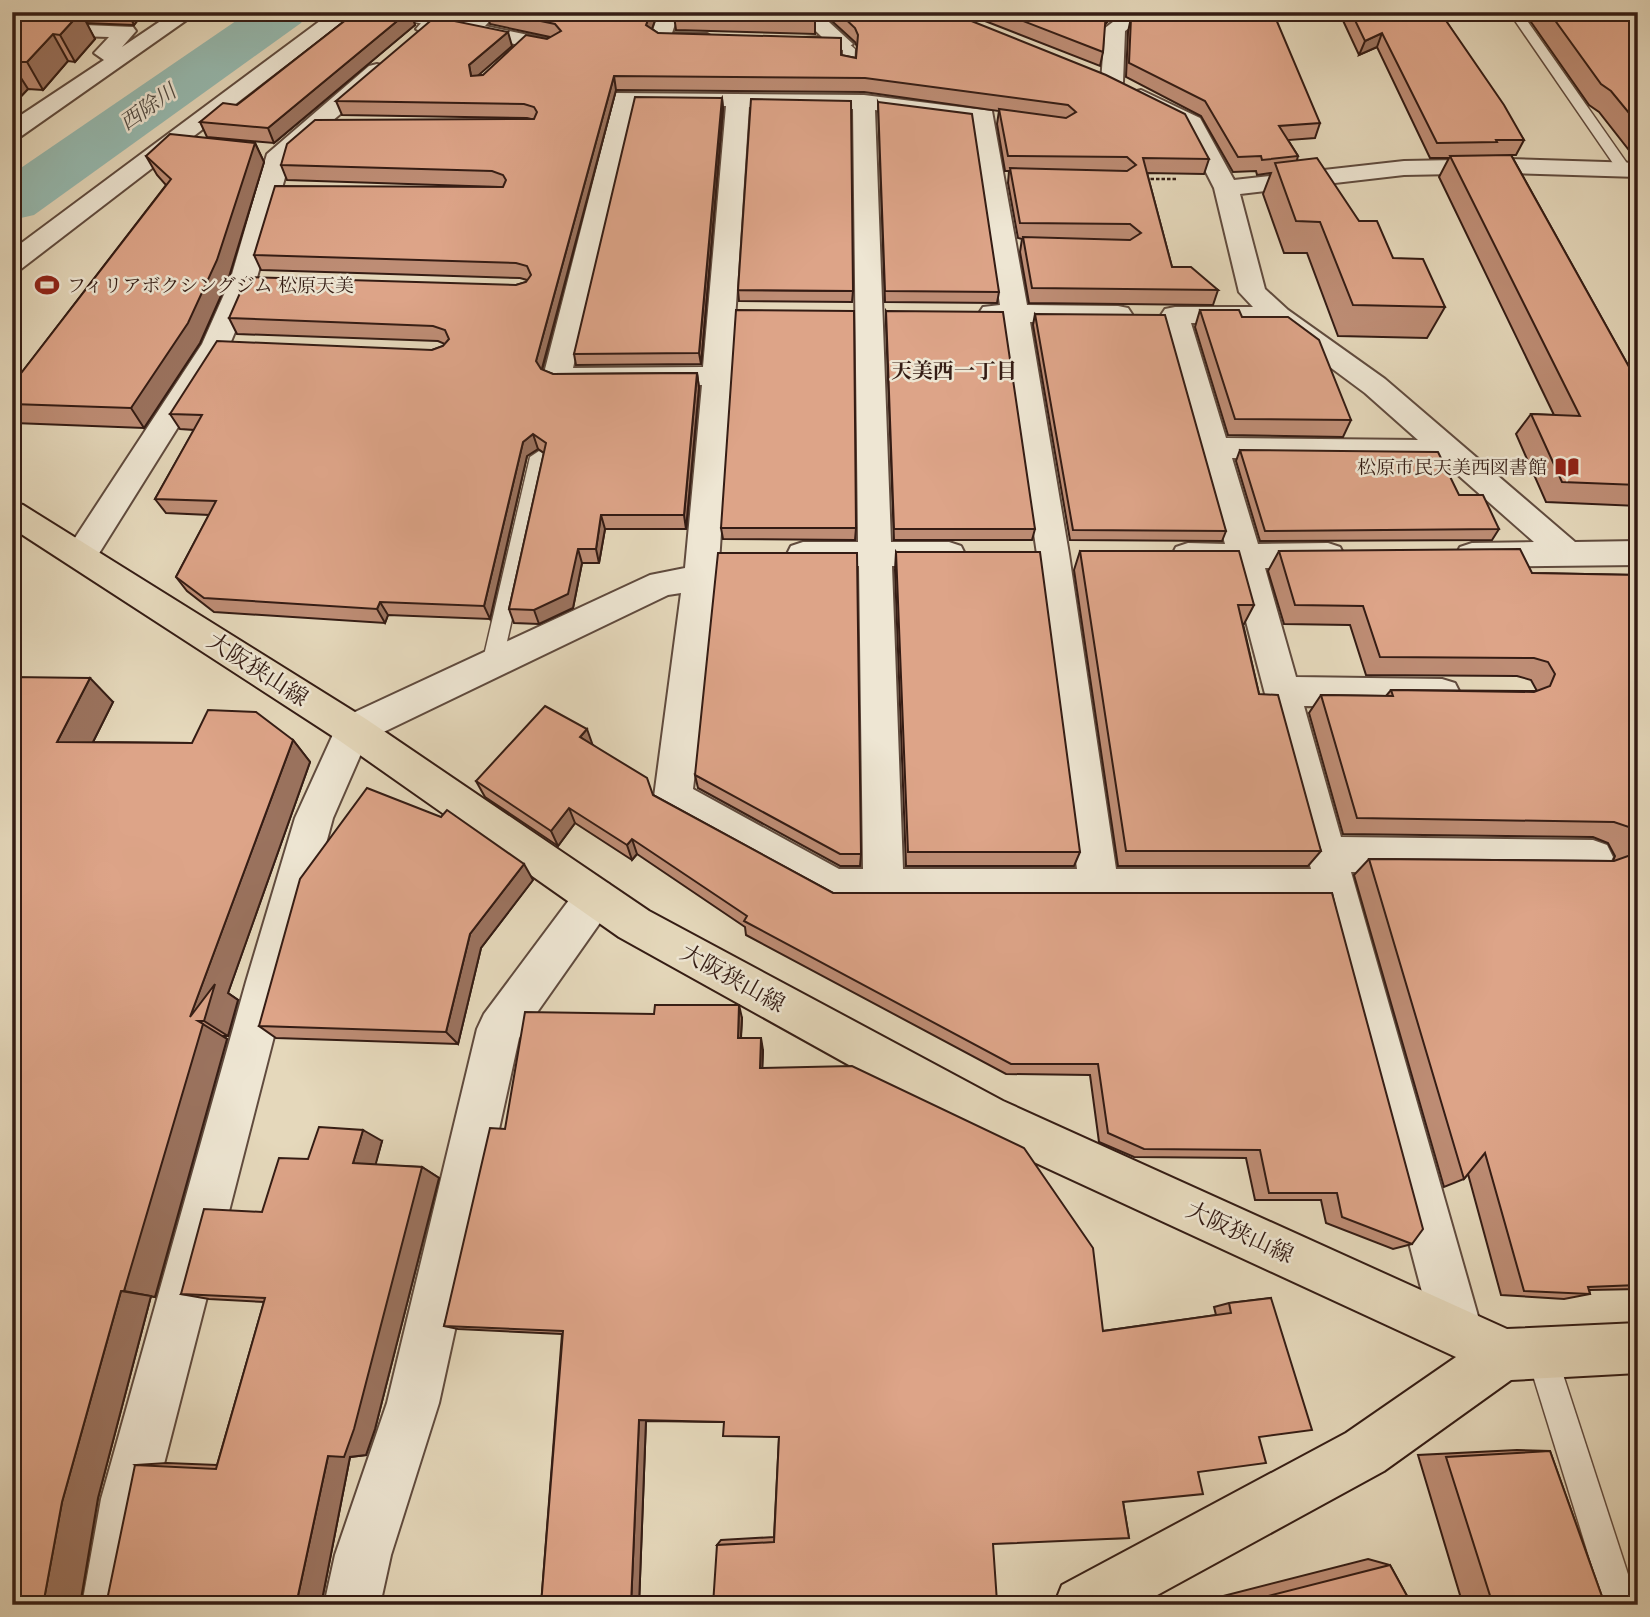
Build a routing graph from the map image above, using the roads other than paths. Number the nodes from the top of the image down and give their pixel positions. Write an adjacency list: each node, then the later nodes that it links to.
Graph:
1 (188, 12): 18 (street)
2 (345, 12): 27 (street)
3 (488, 12): 11 (street)
4 (669, 12): 13 (street)
5 (806, 12): 15 (street)
6 (1141, 12): 21 (street)
7 (1515, 12): 29 (lane)
8 (408, 17): 9 (lane)
9 (433, 22): 11 (street); 12 (street)
10 (12, 28): 18 (street)
11 (470, 29): 16 (street)
12 (414, 40)
13 (726, 41)
14 (764, 42): 15 (street)
15 (842, 44): 19 (lane)
16 (533, 45)
17 (394, 57): 24 (street)
18 (120, 58): 26 (street)
19 (849, 68)
20 (1086, 72): 21 (street)
21 (1112, 82): 30 (street)
22 (738, 99): 23 (street); 36 (street); 36 (street)
23 (864, 102): 33 (street); 43 (street)
24 (314, 125): 25 (street); 45 (street)
25 (354, 125)
26 (12, 132)
27 (169, 142): 28 (street); 31 (street)
28 (211, 146)
29 (1631, 170): 30 (street)
30 (1224, 184): 35 (street)
31 (12, 263)
32 (964, 313): 33 (street)
33 (1017, 313): 34 (street); 59 (street)
34 (1175, 315): 35 (street); 37 (street)
35 (1278, 316): 38 (street)
36 (715, 376): 51 (street)
37 (1213, 447): 38 (street); 50 (street)
38 (1448, 450): 49 (street)
39 (539, 457): 52 (lane)
40 (12, 513): 45 (main road, 大阪狭山線)
41 (1638, 552): 49 (street)
42 (769, 554): 43 (street)
43 (874, 554): 44 (street); 58 (street)
44 (984, 554)
45 (82, 555): 55 (main road, 大阪狭山線)
46 (1163, 555): 50 (street)
47 (1353, 555): 50 (street)
48 (1447, 555): 49 (street)
49 (1569, 555)
50 (1245, 556): 53 (street)
51 (711, 562): 52 (street); 58 (street)
52 (492, 664): 55 (street)
53 (1282, 691): 54 (street); 57 (street)
54 (1476, 693)
55 (353, 730): 60 (main road, 大阪狭山線); 64 (street)
56 (1593, 857): 57 (street)
57 (1332, 871): 59 (street); 61 (street)
58 (883, 886): 59 (street)
59 (1099, 887)
60 (595, 897): 61 (main road, 大阪狭山線); 65 (street)
61 (1457, 1331): 63 (main road, 大阪狭山線)
62 (1638, 1348): 63 (main road)
63 (1522, 1354): 66 (main road); 67 (lane)
64 (110, 1605)
65 (352, 1605)
66 (1082, 1605)
67 (1621, 1605)

